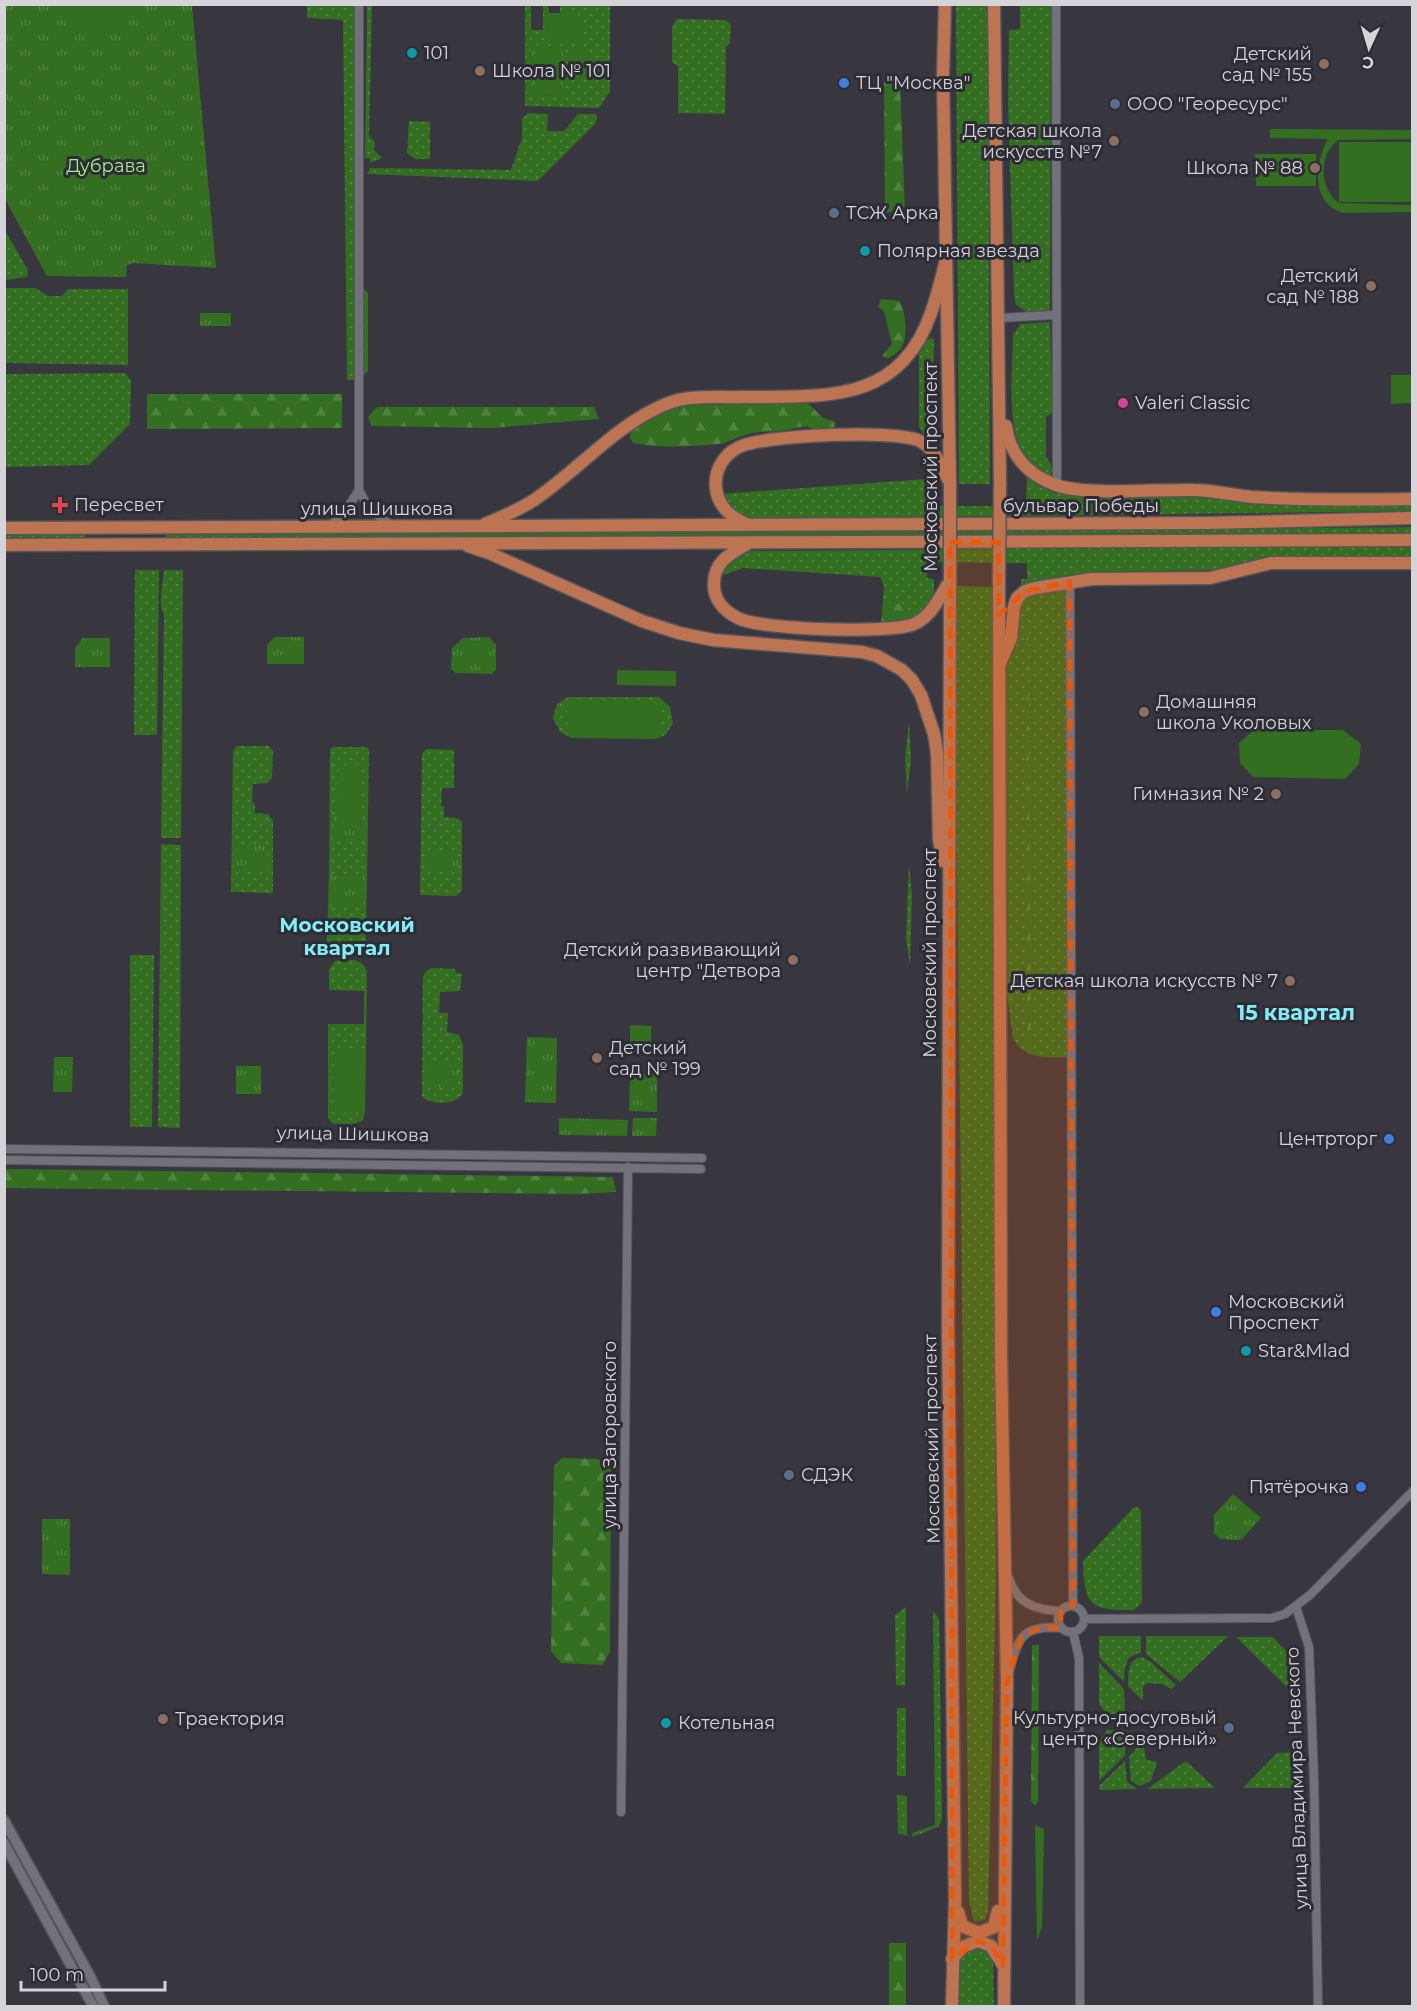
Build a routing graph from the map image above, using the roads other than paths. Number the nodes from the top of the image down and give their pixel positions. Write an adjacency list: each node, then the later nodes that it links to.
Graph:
1 (359, 4): 11 (street)
2 (945, 4): 5 (main road, Московский проспект)
3 (994, 4): 7 (main road, Московский проспект)
4 (1056, 4): 6 (street)
5 (947, 256): 9 (main road, Московский проспект); 16 (main road)
6 (1054, 315): 7 (street); 10 (street)
7 (999, 318): 8 (main road, Московский проспект)
8 (1000, 392): 10 (main road); 30 (main road, Московский проспект, bridge)
9 (950, 483): 14 (main road); 28 (main road, Московский проспект, bridge)
10 (1057, 485): 12 (main road)
11 (359, 490): 15 (street); 20 (street)
12 (1413, 499)
13 (1413, 518): 14 (main road, бульвар Победы)
14 (750, 526): 16 (main road, улица Шишкова)
15 (396, 527): 16 (main road, улица Шишкова); 20 (main road, улица Шишкова)
16 (477, 527)
17 (4, 528): 18 (main road, улица Шишкова)
18 (91, 528): 19 (main road, улица Шишкова); 24 (main road)
19 (160, 528): 20 (main road, улица Шишкова); 25 (main road)
20 (327, 528)
21 (1413, 540): 23 (main road, бульвар Победы)
22 (458, 543): 23 (main road, улица Шишкова); 25 (main road, улица Шишкова); 31 (main road)
23 (750, 543): 28 (main road)
24 (91, 544): 25 (main road, улица Шишкова); 26 (main road, улица Шишкова)
25 (160, 544)
26 (4, 545)
27 (1413, 563): 29 (main road)
28 (950, 582): 31 (main road, Московский проспект)
29 (1070, 582): 30 (main road); 39 (street)
30 (998, 668): 38 (main road, Московский проспект)
31 (948, 895): 50 (main road, Московский проспект)
32 (4, 1149): 33 (street, улица Шишкова)
33 (702, 1158)
34 (4, 1160): 35 (street, улица Шишкова)
35 (628, 1167): 36 (street, улица Шишкова); 46 (street, улица Загоровского)
36 (701, 1169)
37 (1413, 1492): 40 (street)
38 (1007, 1572): 41 (street); 45 (main road, Московский проспект)
39 (1073, 1606): 41 (street); 42 (street)
40 (1296, 1607): 42 (street); 58 (street, улица Владимира Невского)
41 (1060, 1611): 43 (street)
42 (1084, 1619): 44 (street)
43 (1061, 1628): 44 (street); 45 (street)
44 (1072, 1632): 57 (street)
45 (1007, 1682): 49 (main road, Московский проспект)
46 (621, 1812)
47 (4, 1821): 54 (street)
48 (4, 1844): 53 (street)
49 (1003, 1893): 50 (main road, Московский проспект); 52 (main road, Московский проспект)
50 (955, 1902): 51 (main road, Московский проспект)
51 (952, 1959): 52 (main road); 55 (main road, Московский проспект)
52 (1003, 1966): 56 (main road, Московский проспект)
53 (93, 2007)
54 (104, 2007)
55 (952, 2007)
56 (1004, 2007)
57 (1080, 2007)
58 (1318, 2007)

